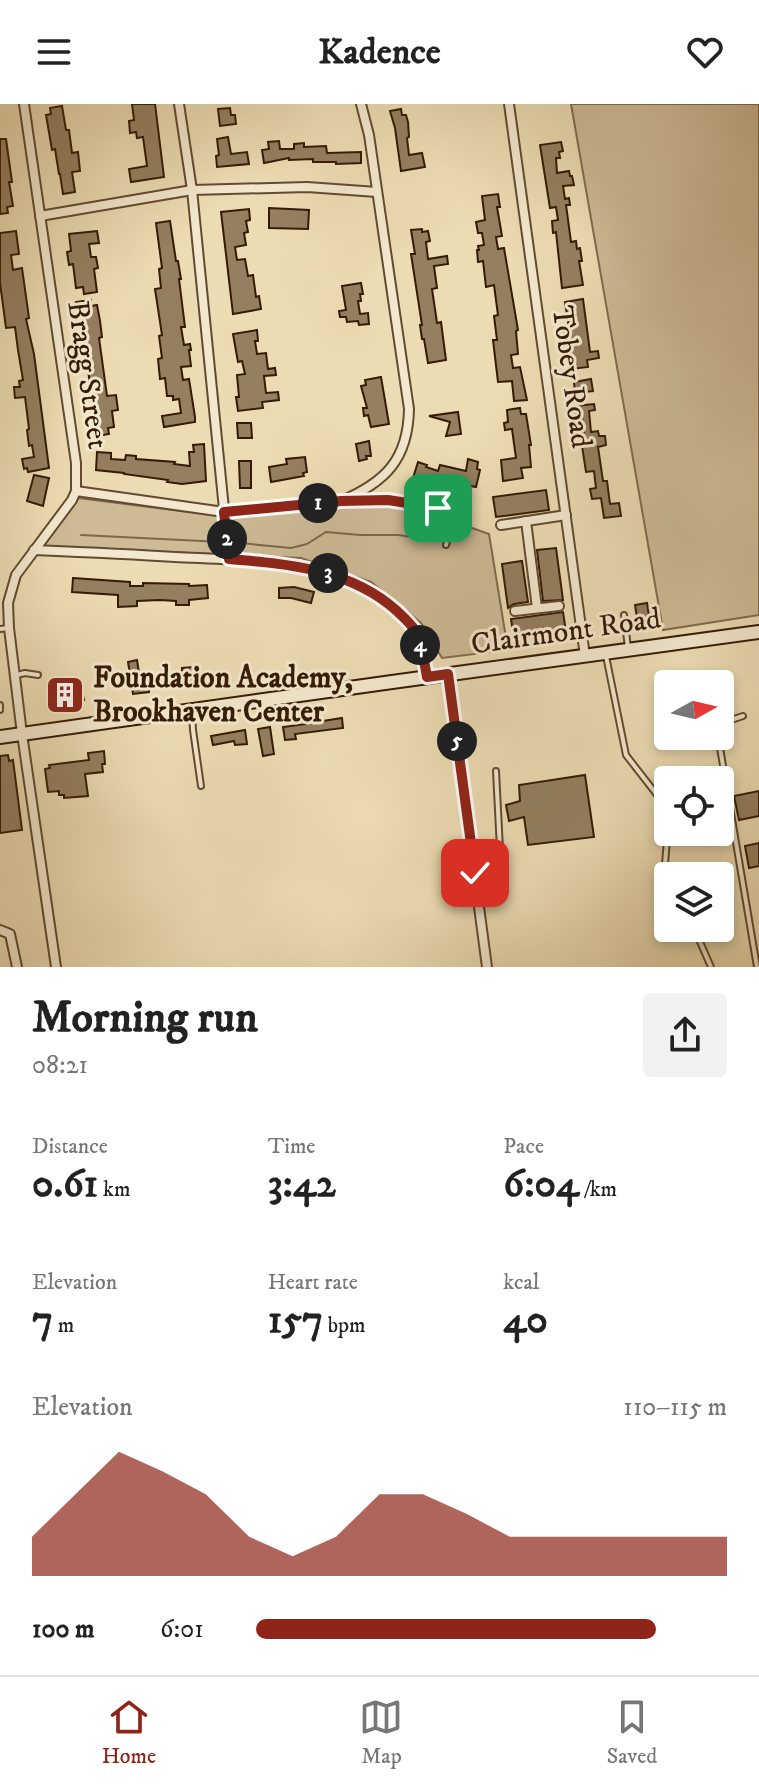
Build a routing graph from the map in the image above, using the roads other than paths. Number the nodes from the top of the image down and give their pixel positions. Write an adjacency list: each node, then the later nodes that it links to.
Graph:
1 (24, 104): 7 (street, Bragg Street)
2 (179, 104): 5 (street)
3 (361, 104): 6 (street)
4 (509, 104): 12 (street, Tobey Road)
5 (192, 190): 6 (street); 7 (street); 10 (street)
6 (377, 192): 9 (street)
7 (40, 216): 8 (street, Bragg Street)
8 (76, 491): 10 (street); 17 (street, Bragg Street)
9 (341, 501): 10 (street); 11 (street)
10 (224, 512): 18 (street)
11 (455, 513): 14 (street); 16 (lane)
12 (566, 515): 13 (street); 28 (street, Tobey Road)
13 (526, 521): 15 (street); 21 (street)
14 (465, 522)
15 (501, 525)
16 (446, 545)
17 (34, 550): 18 (street); 19 (street, Bragg Street)
18 (229, 559): 32 (street)
19 (4, 604): 24 (street, Bragg Street)
20 (559, 606): 21 (street)
21 (537, 608): 22 (street)
22 (515, 611)
23 (624, 615): 26 (lane)
24 (4, 628): 31 (street, Bragg Street)
25 (759, 632): 26 (main road, Clairmont Road)
26 (628, 650): 27 (main road, Clairmont Road)
27 (606, 653): 28 (main road, Clairmont Road); 41 (lane)
28 (585, 656): 29 (main road, Clairmont Road)
29 (448, 674): 32 (main road, Clairmont Road); 47 (street)
30 (38, 675): 31 (lane)
31 (15, 676): 36 (street, Bragg Street)
32 (427, 677): 33 (main road, Clairmont Road)
33 (193, 710): 36 (main road, Clairmont Road); 40 (lane)
34 (743, 716): 35 (lane)
35 (734, 719)
36 (22, 734): 37 (main road, Clairmont Road); 46 (street, Bragg Street)
37 (0, 737)
38 (722, 750): 49 (lane)
39 (496, 771): 42 (lane)
40 (201, 786)
41 (654, 791)
42 (505, 890)
43 (0, 930): 45 (street)
44 (700, 942): 48 (lane)
45 (17, 967)
46 (56, 967)
47 (487, 967)
48 (711, 967)
49 (757, 967)

